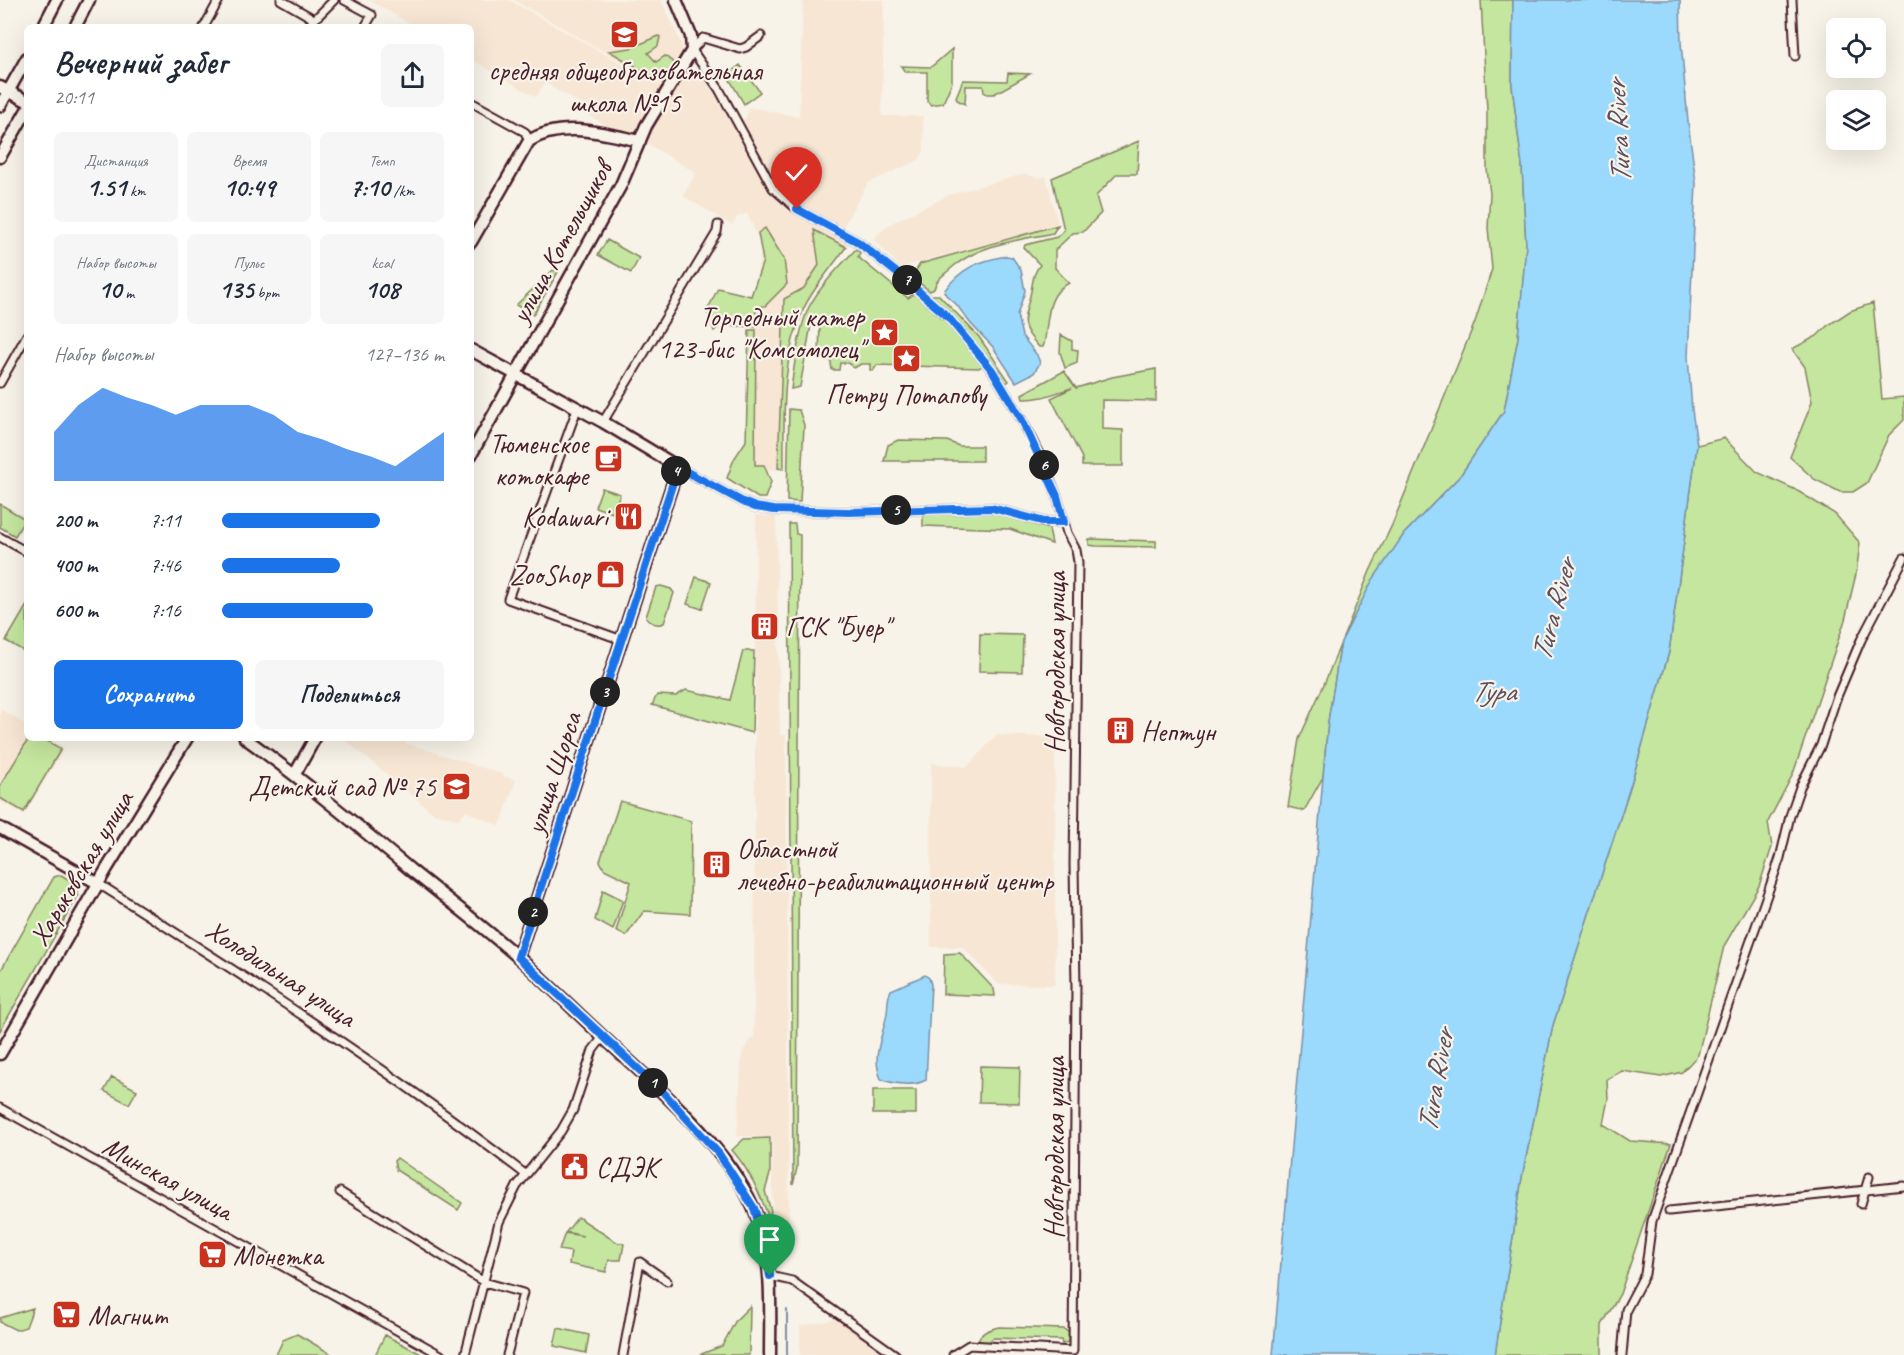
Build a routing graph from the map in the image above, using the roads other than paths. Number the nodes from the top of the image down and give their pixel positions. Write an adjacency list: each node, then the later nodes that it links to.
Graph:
1 (57, 0): 10 (street)
2 (89, 0): 11 (street)
3 (219, 0): 12 (street)
4 (281, 0): 9 (street)
5 (334, 0): 9 (street)
6 (344, 0): 14 (street)
7 (676, 0): 16 (street)
8 (1792, 0): 17 (street)
9 (314, 19): 13 (street)
10 (45, 24)
11 (77, 24)
12 (206, 24)
13 (310, 24)
14 (367, 24)
15 (761, 36): 16 (street)
16 (692, 50): 25 (street, улица Котельщиков); 37 (street, Новгородская улица)
17 (1795, 56)
18 (24, 62): 19 (street)
19 (4, 89): 20 (street); 22 (street)
20 (24, 100)
21 (474, 104): 24 (street)
22 (0, 106)
23 (24, 115): 26 (street)
24 (529, 141): 25 (street); 28 (street)
25 (640, 141): 31 (street, улица Котельщиков)
26 (0, 157)
27 (718, 225): 34 (street)
28 (474, 237)
29 (24, 340): 32 (street)
30 (474, 352): 31 (street)
31 (516, 374): 33 (street); 35 (street, улица Котельщиков)
32 (0, 382)
33 (577, 409): 34 (street); 41 (street)
34 (603, 422): 36 (street)
35 (474, 450)
36 (678, 467): 37 (street); 41 (street, улица Щорса)
37 (1064, 522): 68 (street, Новгородская улица)
38 (0, 537): 39 (street)
39 (24, 550)
40 (1904, 558): 69 (street)
41 (622, 640): 48 (street, улица Щорса)
42 (185, 741): 47 (street, Харьковская улица)
43 (249, 741): 45 (street)
44 (313, 741): 45 (street)
45 (295, 774): 48 (street)
46 (0, 828): 47 (street, Холодильная улица)
47 (99, 884): 50 (street, Харьковская улица); 52 (street, Холодильная улица)
48 (518, 957): 49 (street)
49 (603, 1037): 52 (street); 59 (street)
50 (0, 1054)
51 (0, 1108): 62 (street, Минская улица)
52 (525, 1174): 61 (street)
53 (1869, 1177): 55 (street)
54 (1904, 1186): 55 (street)
55 (1865, 1190): 57 (street); 58 (street)
56 (340, 1192): 61 (street)
57 (1861, 1204)
58 (1669, 1211)
59 (770, 1276): 66 (street); 67 (street)
60 (667, 1281): 65 (street)
61 (484, 1282): 63 (street); 64 (street)
62 (441, 1355)
63 (465, 1355)
64 (507, 1355)
65 (623, 1355)
66 (770, 1355)
67 (896, 1355)
68 (953, 1355)
69 (1622, 1355)

